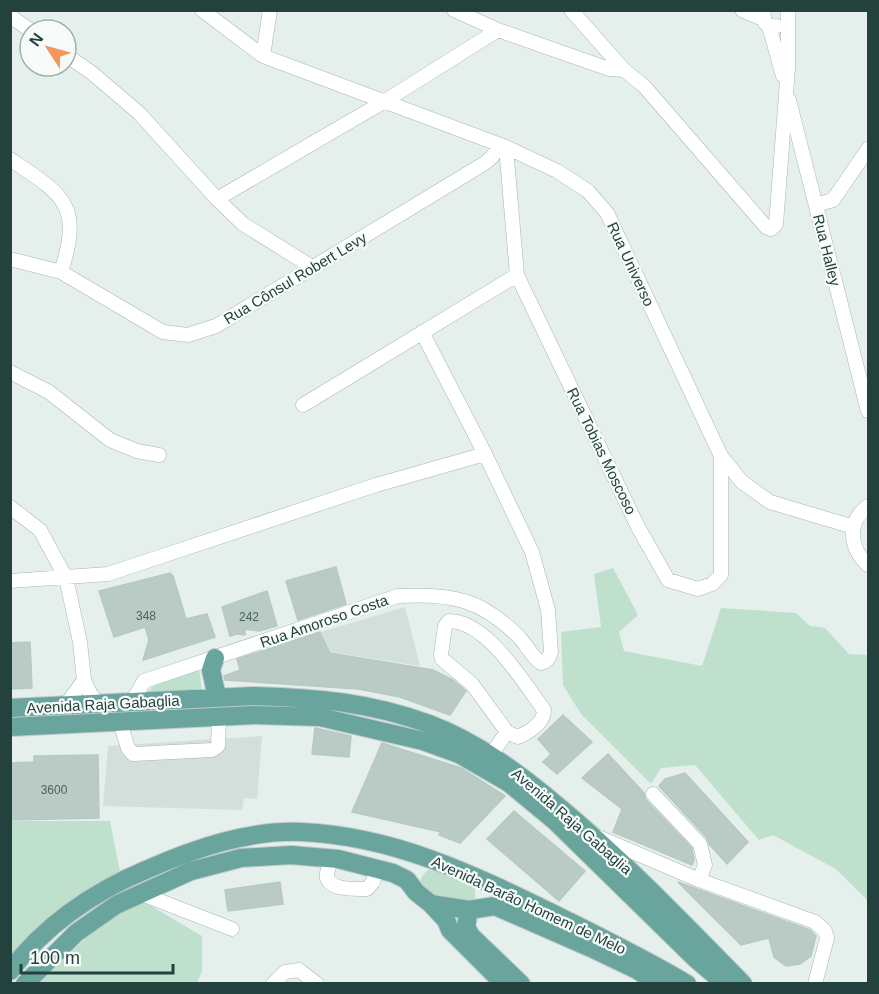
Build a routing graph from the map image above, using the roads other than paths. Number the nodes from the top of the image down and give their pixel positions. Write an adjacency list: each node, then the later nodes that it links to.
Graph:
1 (202, 10): 9 (street, Rua Universo)
2 (270, 10): 9 (street)
3 (454, 10): 8 (street)
4 (571, 10): 11 (street)
5 (742, 10): 7 (street)
6 (788, 14): 7 (street); 12 (street, Rua Halley)
7 (765, 19): 12 (street, Rua Halley)
8 (498, 30): 11 (street); 13 (street)
9 (263, 56): 13 (street, Rua Universo)
10 (78, 63): 17 (street)
11 (624, 70): 12 (street)
12 (786, 88): 18 (street, Rua Halley)
13 (385, 101): 14 (street, Rua Universo); 17 (street)
14 (503, 147): 20 (street, Rua Cônsul Robert Levy); 22 (street, Rua Tobias Moscoso); 29 (street, Rua Universo)
15 (868, 150): 18 (street)
16 (10, 159): 21 (street)
17 (217, 199): 20 (street)
18 (816, 205): 26 (street, Rua Halley)
19 (10, 259): 21 (street, Rua Cônsul Robert Levy)
20 (312, 267): 21 (street, Rua Cônsul Robert Levy)
21 (61, 272)
22 (517, 275): 23 (street); 29 (street, Rua Tobias Moscoso)
23 (422, 333): 25 (street); 27 (street)
24 (10, 372): 28 (street)
25 (303, 405)
26 (868, 411)
27 (485, 454): 34 (street); 36 (street, Rua Amoroso Costa)
28 (159, 455)
29 (721, 456): 32 (street, Rua Universo)
30 (868, 506): 32 (street)
31 (10, 507): 34 (street)
32 (854, 527): 33 (street)
33 (868, 565)
34 (66, 578): 35 (street); 37 (street)
35 (10, 581)
36 (215, 658): 38 (main road); 39 (street, Rua Amoroso Costa)
37 (84, 680): 40 (street); 41 (street)
38 (218, 697): 39 (main road, Avenida Raja Gabaglia); 47 (main road, Avenida Raja Gabaglia)
39 (132, 702): 40 (main road, Avenida Raja Gabaglia)
40 (98, 703): 41 (main road, Avenida Raja Gabaglia)
41 (66, 705): 42 (main road, Avenida Raja Gabaglia)
42 (10, 708)
43 (219, 717): 44 (main road, Avenida Raja Gabaglia); 44 (street); 62 (main road, Avenida Raja Gabaglia)
44 (120, 722): 45 (main road, Avenida Raja Gabaglia)
45 (10, 727)
46 (507, 732): 46 (street); 47 (street)
47 (490, 756): 49 (main road, Avenida Raja Gabaglia)
48 (653, 794): 56 (street)
49 (593, 835): 50 (street); 54 (main road, Avenida Raja Gabaglia)
50 (642, 854): 54 (street); 56 (street)
51 (332, 859): 53 (main road, Avenida Barão Homem de Melo); 53 (street); 58 (main road, Avenida Barão Homem de Melo)
52 (436, 860): 55 (main road, Avenida Barão Homem de Melo); 57 (main road); 63 (main road, Avenida Barão Homem de Melo)
53 (377, 868): 57 (main road, Avenida Barão Homem de Melo)
54 (630, 870): 62 (main road, Avenida Raja Gabaglia)
55 (475, 877): 60 (main road); 70 (main road, Avenida Barão Homem de Melo)
56 (699, 880): 72 (street)
57 (416, 892): 59 (main road, Avenida Barão Homem de Melo)
58 (142, 894): 61 (street); 64 (main road, Avenida Barão Homem de Melo)
59 (431, 904): 60 (main road, Avenida Barão Homem de Melo); 67 (main road)
60 (469, 910): 68 (main road); 69 (main road, Avenida Barão Homem de Melo)
61 (232, 929)
62 (729, 970): 71 (main road, Avenida Raja Gabaglia)
63 (10, 971)
64 (25, 984)
65 (273, 984): 66 (street)
66 (317, 984)
67 (504, 984)
68 (521, 984)
69 (658, 984)
70 (687, 984)
71 (743, 984)
72 (815, 984)

